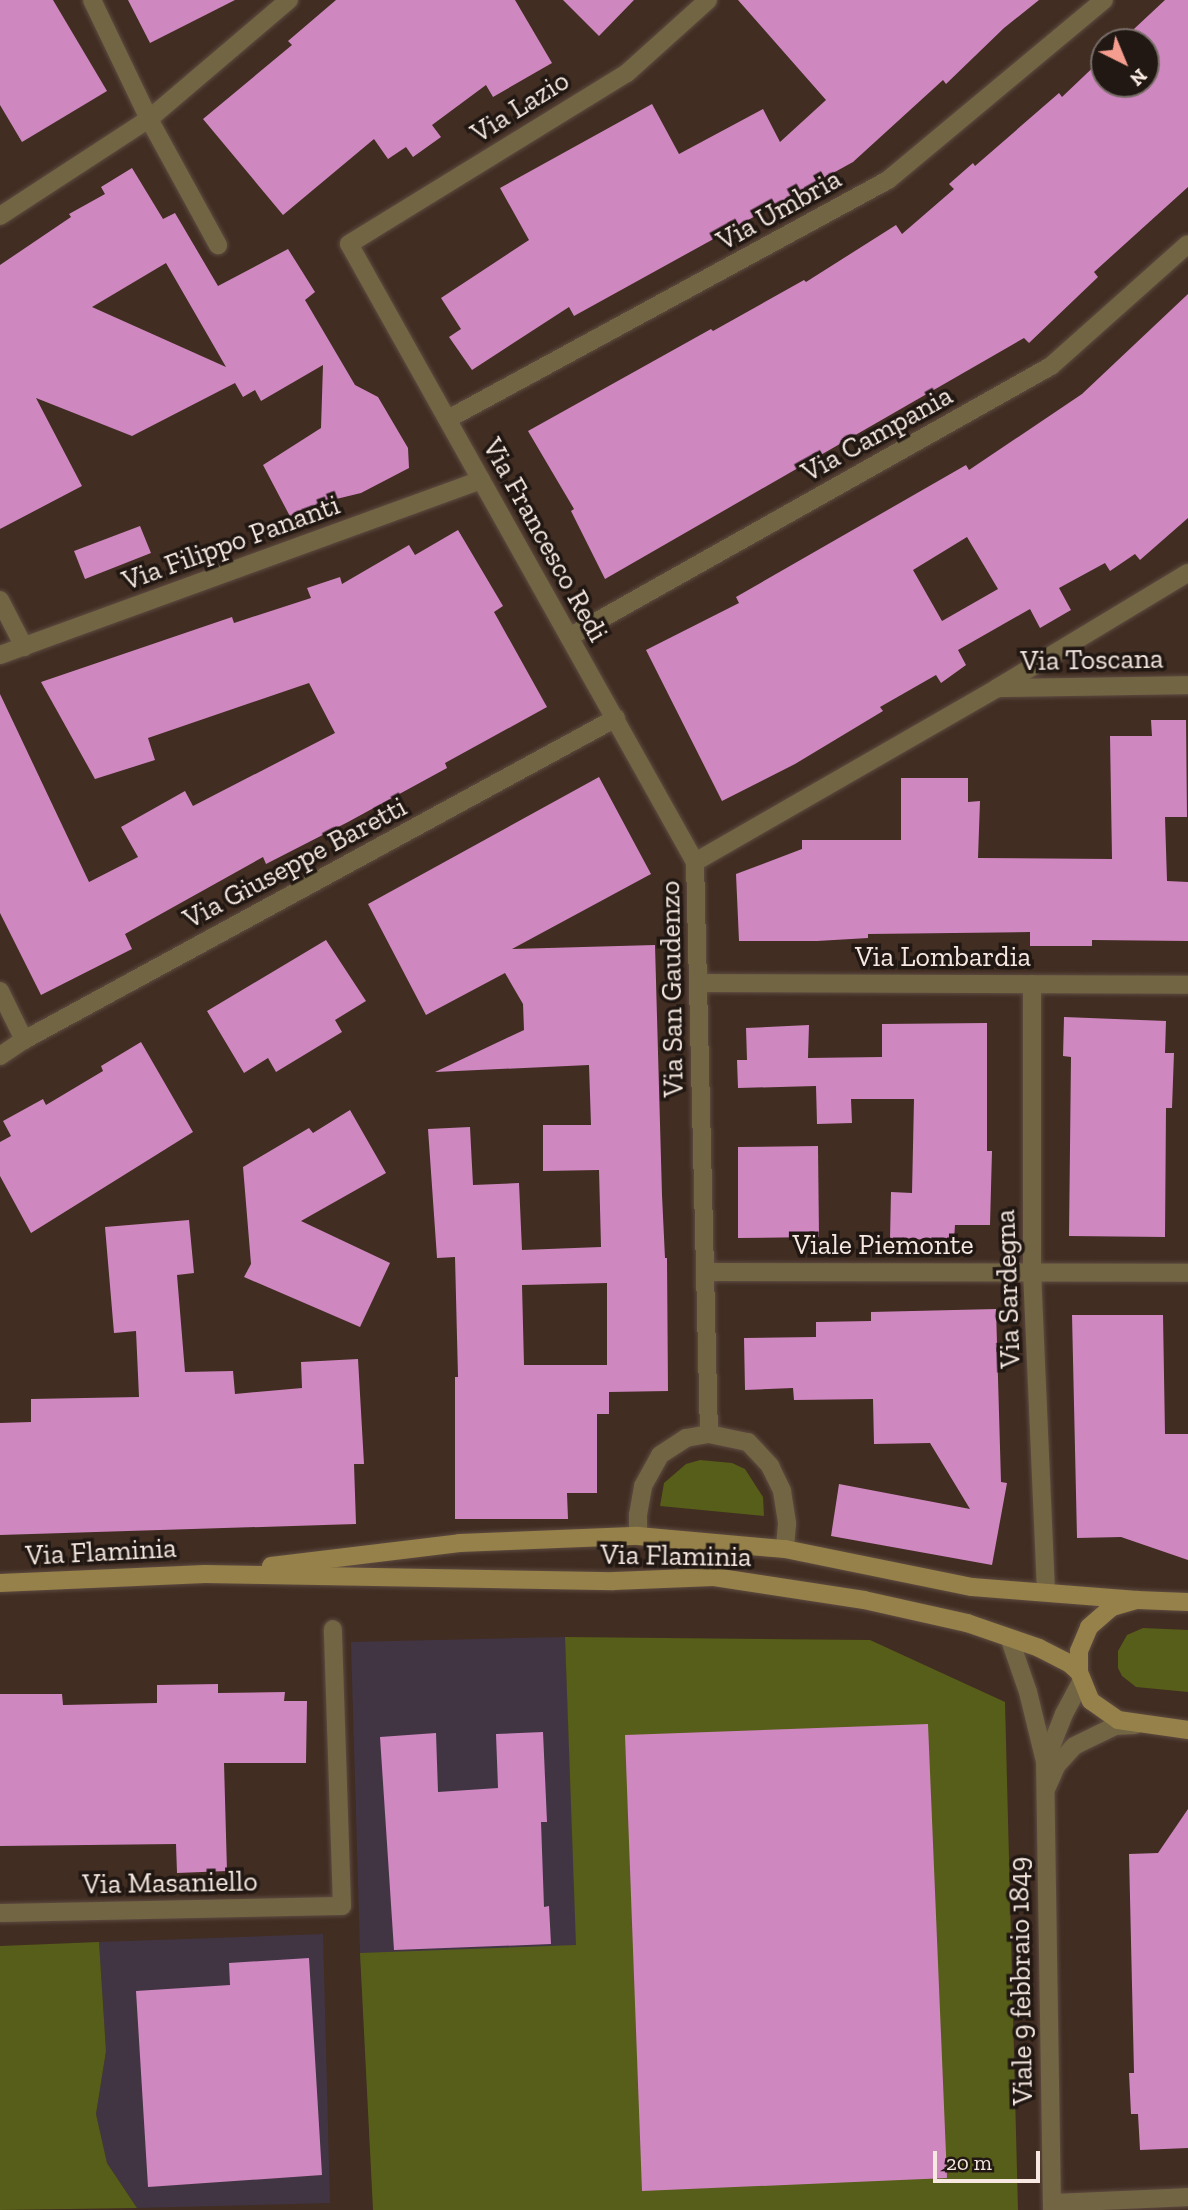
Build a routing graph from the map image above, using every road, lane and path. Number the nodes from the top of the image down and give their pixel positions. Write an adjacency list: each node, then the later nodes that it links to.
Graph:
1 (92, 0): 5 (street)
2 (289, 0): 5 (street)
3 (708, 0): 7 (street, Via Lazio)
4 (1104, 0): 10 (street, Via Umbria)
5 (149, 119): 6 (street); 9 (street)
6 (0, 216)
7 (349, 244): 10 (street, Via Francesco Redi)
8 (1188, 244): 14 (street, Via Campania)
9 (218, 245)
10 (448, 419): 11 (street, Via Francesco Redi)
11 (481, 480): 14 (street, Via Francesco Redi); 15 (street, Via Filippo Pananti)
12 (1188, 573): 18 (street, Via San Gaudenzo)
13 (0, 600): 15 (street)
14 (569, 637): 19 (street, Via Francesco Redi)
15 (24, 647): 16 (street, Via Filippo Pananti)
16 (0, 655)
17 (1188, 685): 18 (street, Via Toscana)
18 (997, 688): 20 (street, Via San Gaudenzo)
19 (616, 718): 20 (street, Via Francesco Redi); 25 (street, Via Giuseppe Baretti)
20 (695, 862): 21 (street, Via San Gaudenzo)
21 (698, 984): 22 (street, Via Lombardia); 28 (street, Via San Gaudenzo)
22 (1032, 984): 23 (street, Via Lombardia); 27 (street, Via Sardegna)
23 (1188, 985)
24 (0, 991): 25 (street)
25 (24, 1040): 26 (street, Via Giuseppe Baretti)
26 (0, 1056)
27 (1032, 1271): 28 (street, Viale Piemonte); 29 (street, Viale Piemonte); 35 (street, Via Sardegna)
28 (705, 1272): 30 (street, Via San Gaudenzo)
29 (1188, 1273)
30 (709, 1434): 31 (street); 32 (street)
31 (638, 1536): 32 (street, Via Flaminia); 33 (street, Via Flaminia)
32 (785, 1549): 35 (street, Via Flaminia)
33 (205, 1574): 34 (street, Via Flaminia); 39 (street, Via Flaminia)
34 (0, 1583)
35 (1046, 1592): 36 (street, Via Flaminia)
36 (1138, 1600): 37 (street, Via Flaminia); 40 (street)
37 (1188, 1602)
38 (333, 1629): 45 (street, Via Masaniello)
39 (1010, 1640): 40 (street, Via Flaminia); 43 (street, Viale 9 febbraio 1849)
40 (1080, 1677): 41 (street, Via Flaminia); 43 (street, Viale 9 febbraio 1849)
41 (1140, 1725): 42 (street, Via Flaminia); 44 (street, Viale 9 febbraio 1849)
42 (1188, 1730)
43 (1045, 1762): 44 (street, Viale 9 febbraio 1849)
44 (1044, 1793): 47 (street, Viale 9 febbraio 1849)
45 (0, 1913)
46 (1188, 2197): 47 (street)
47 (1052, 2206)

